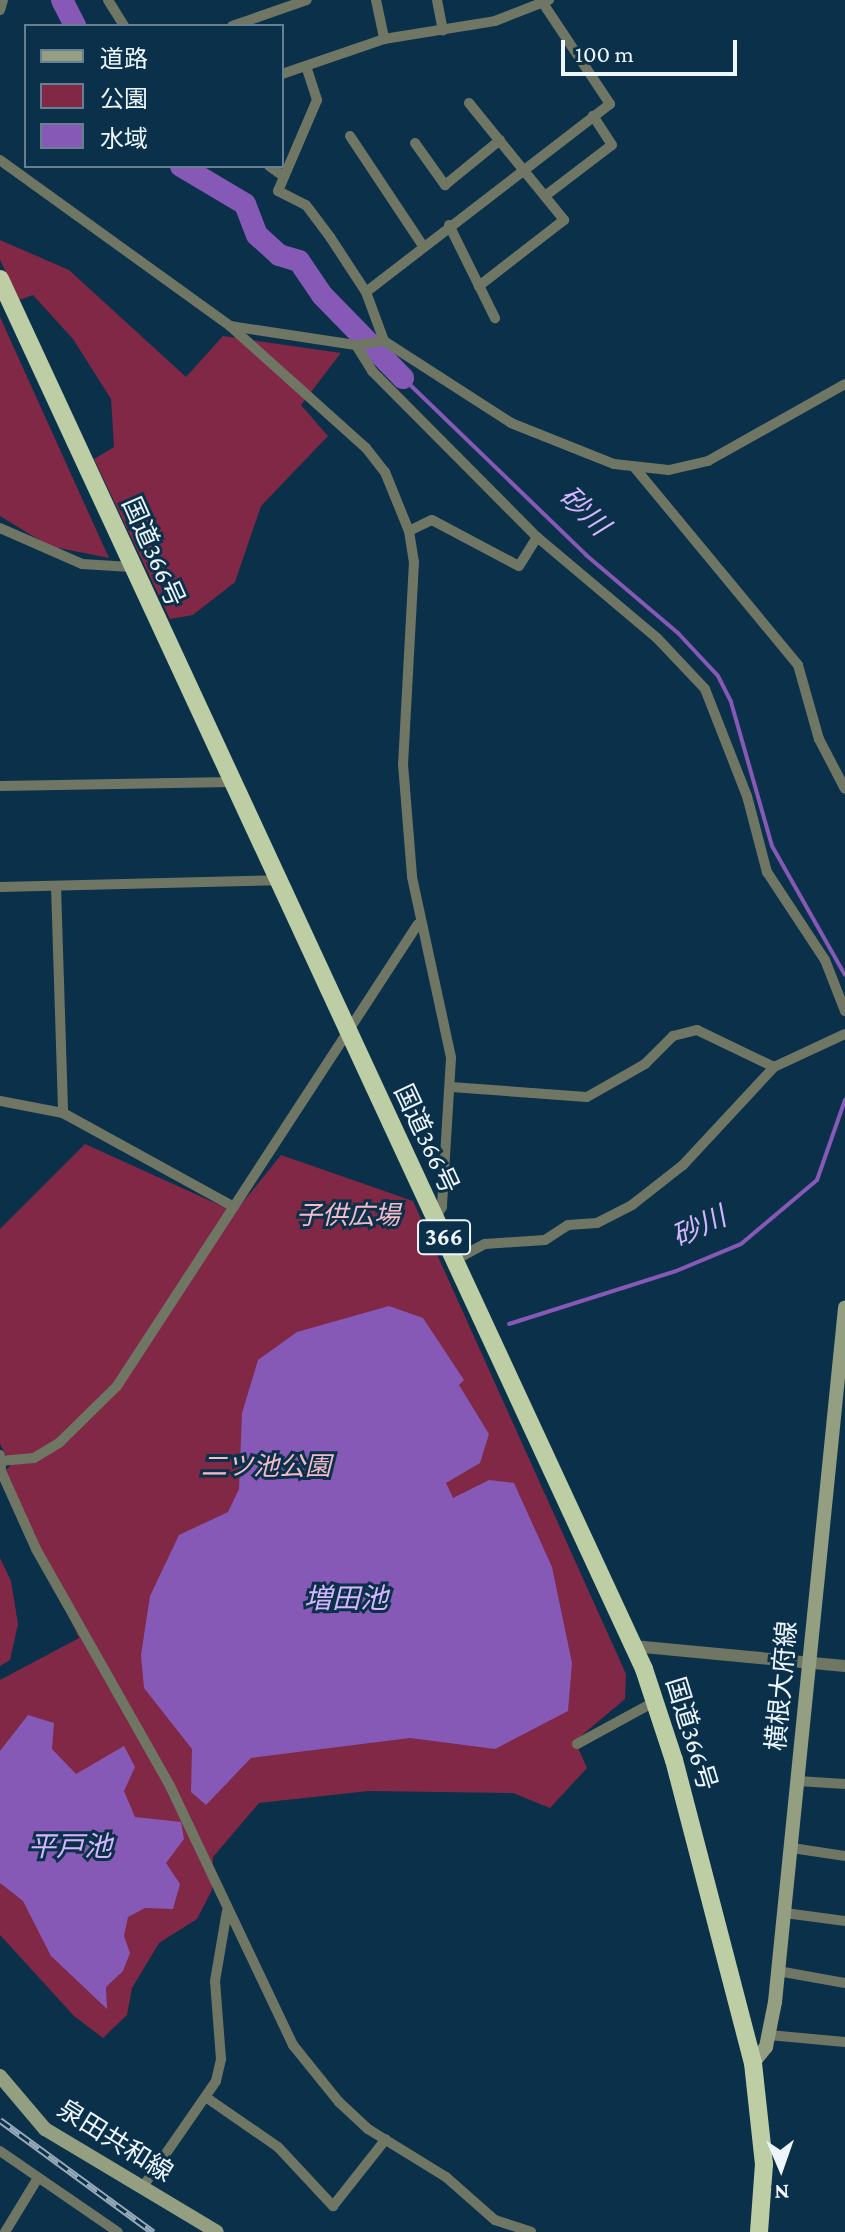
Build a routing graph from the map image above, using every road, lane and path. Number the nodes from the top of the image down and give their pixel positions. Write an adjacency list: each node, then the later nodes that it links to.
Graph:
1 (3, 0): 8 (street)
2 (122, 0): 6 (street)
3 (307, 0): 10 (street)
4 (376, 0): 12 (street)
5 (437, 0): 11 (street)
6 (109, 2): 9 (street)
7 (546, 2): 11 (street); 16 (street)
8 (0, 10)
9 (123, 24)
10 (238, 24)
11 (443, 30): 12 (street)
12 (384, 39): 13 (street)
13 (306, 66): 14 (street); 23 (street)
14 (284, 73)
15 (469, 103): 18 (street)
16 (593, 116): 21 (street); 24 (street)
17 (350, 136): 26 (street)
18 (500, 140): 19 (street); 21 (street)
19 (415, 143)
20 (0, 160): 31 (street)
21 (523, 167): 24 (street); 25 (street)
22 (272, 168): 23 (street)
23 (282, 175): 29 (street)
24 (545, 196): 28 (street)
25 (449, 225): 26 (street); 28 (street)
26 (423, 246): 29 (street)
27 (0, 279): 39 (highway, 国道366号 / 366)
28 (479, 286): 30 (street)
29 (366, 292): 32 (street)
30 (495, 318)
31 (230, 326): 33 (street); 37 (street)
32 (384, 341): 33 (street); 35 (street)
33 (360, 345): 38 (street)
34 (845, 384): 35 (street)
35 (635, 468): 42 (street)
36 (0, 528): 39 (street)
37 (409, 531): 38 (street); 46 (street)
38 (537, 537): 47 (street)
39 (131, 567): 40 (highway, 国道366号 / 366)
40 (232, 782): 41 (street); 43 (highway, 国道366号 / 366)
41 (0, 786)
42 (845, 789)
43 (278, 880): 44 (street); 48 (highway, 国道366号 / 366)
44 (56, 886): 45 (street); 53 (street)
45 (0, 887)
46 (418, 924): 48 (street); 51 (street)
47 (845, 1011)
48 (348, 1031): 54 (street); 55 (highway, 国道366号 / 366)
49 (845, 1034): 50 (street)
50 (774, 1067): 51 (street); 56 (street)
51 (451, 1087): 55 (street)
52 (0, 1101): 53 (street)
53 (63, 1113): 54 (street)
54 (234, 1207): 58 (street)
55 (435, 1218): 56 (highway, 国道366号 / 366)
56 (452, 1254): 59 (highway, 国道366号 / 366)
57 (845, 1308): 60 (main road, 横根大府線)
58 (1, 1459): 68 (street)
59 (633, 1646): 60 (street); 62 (highway, 国道366号 / 366)
60 (808, 1663): 61 (street); 64 (main road, 横根大府線)
61 (845, 1666)
62 (654, 1702): 63 (street); 75 (highway, 国道366号 / 366)
63 (577, 1744)
64 (798, 1781): 65 (street); 66 (main road, 横根大府線)
65 (845, 1784)
66 (792, 1848): 67 (street); 69 (main road, 横根大府線)
67 (845, 1856)
68 (227, 1907): 77 (street); 78 (street)
69 (785, 1913): 70 (street); 71 (main road, 横根大府線)
70 (845, 1921)
71 (778, 1971): 72 (street); 73 (main road, 横根大府線)
72 (845, 1983)
73 (769, 2035): 74 (street); 75 (main road, 横根大府線)
74 (845, 2042)
75 (753, 2063): 86 (highway, 国道366号 / 366)
76 (0, 2076): 81 (main road, 泉田共和線)
77 (207, 2098): 78 (street); 81 (street)
78 (386, 2139): 85 (street)
79 (0, 2151): 80 (street)
80 (38, 2178): 82 (street); 83 (street)
81 (142, 2188): 84 (main road, 泉田共和線)
82 (5, 2232)
83 (118, 2232)
84 (217, 2232)
85 (531, 2232)
86 (759, 2232)

